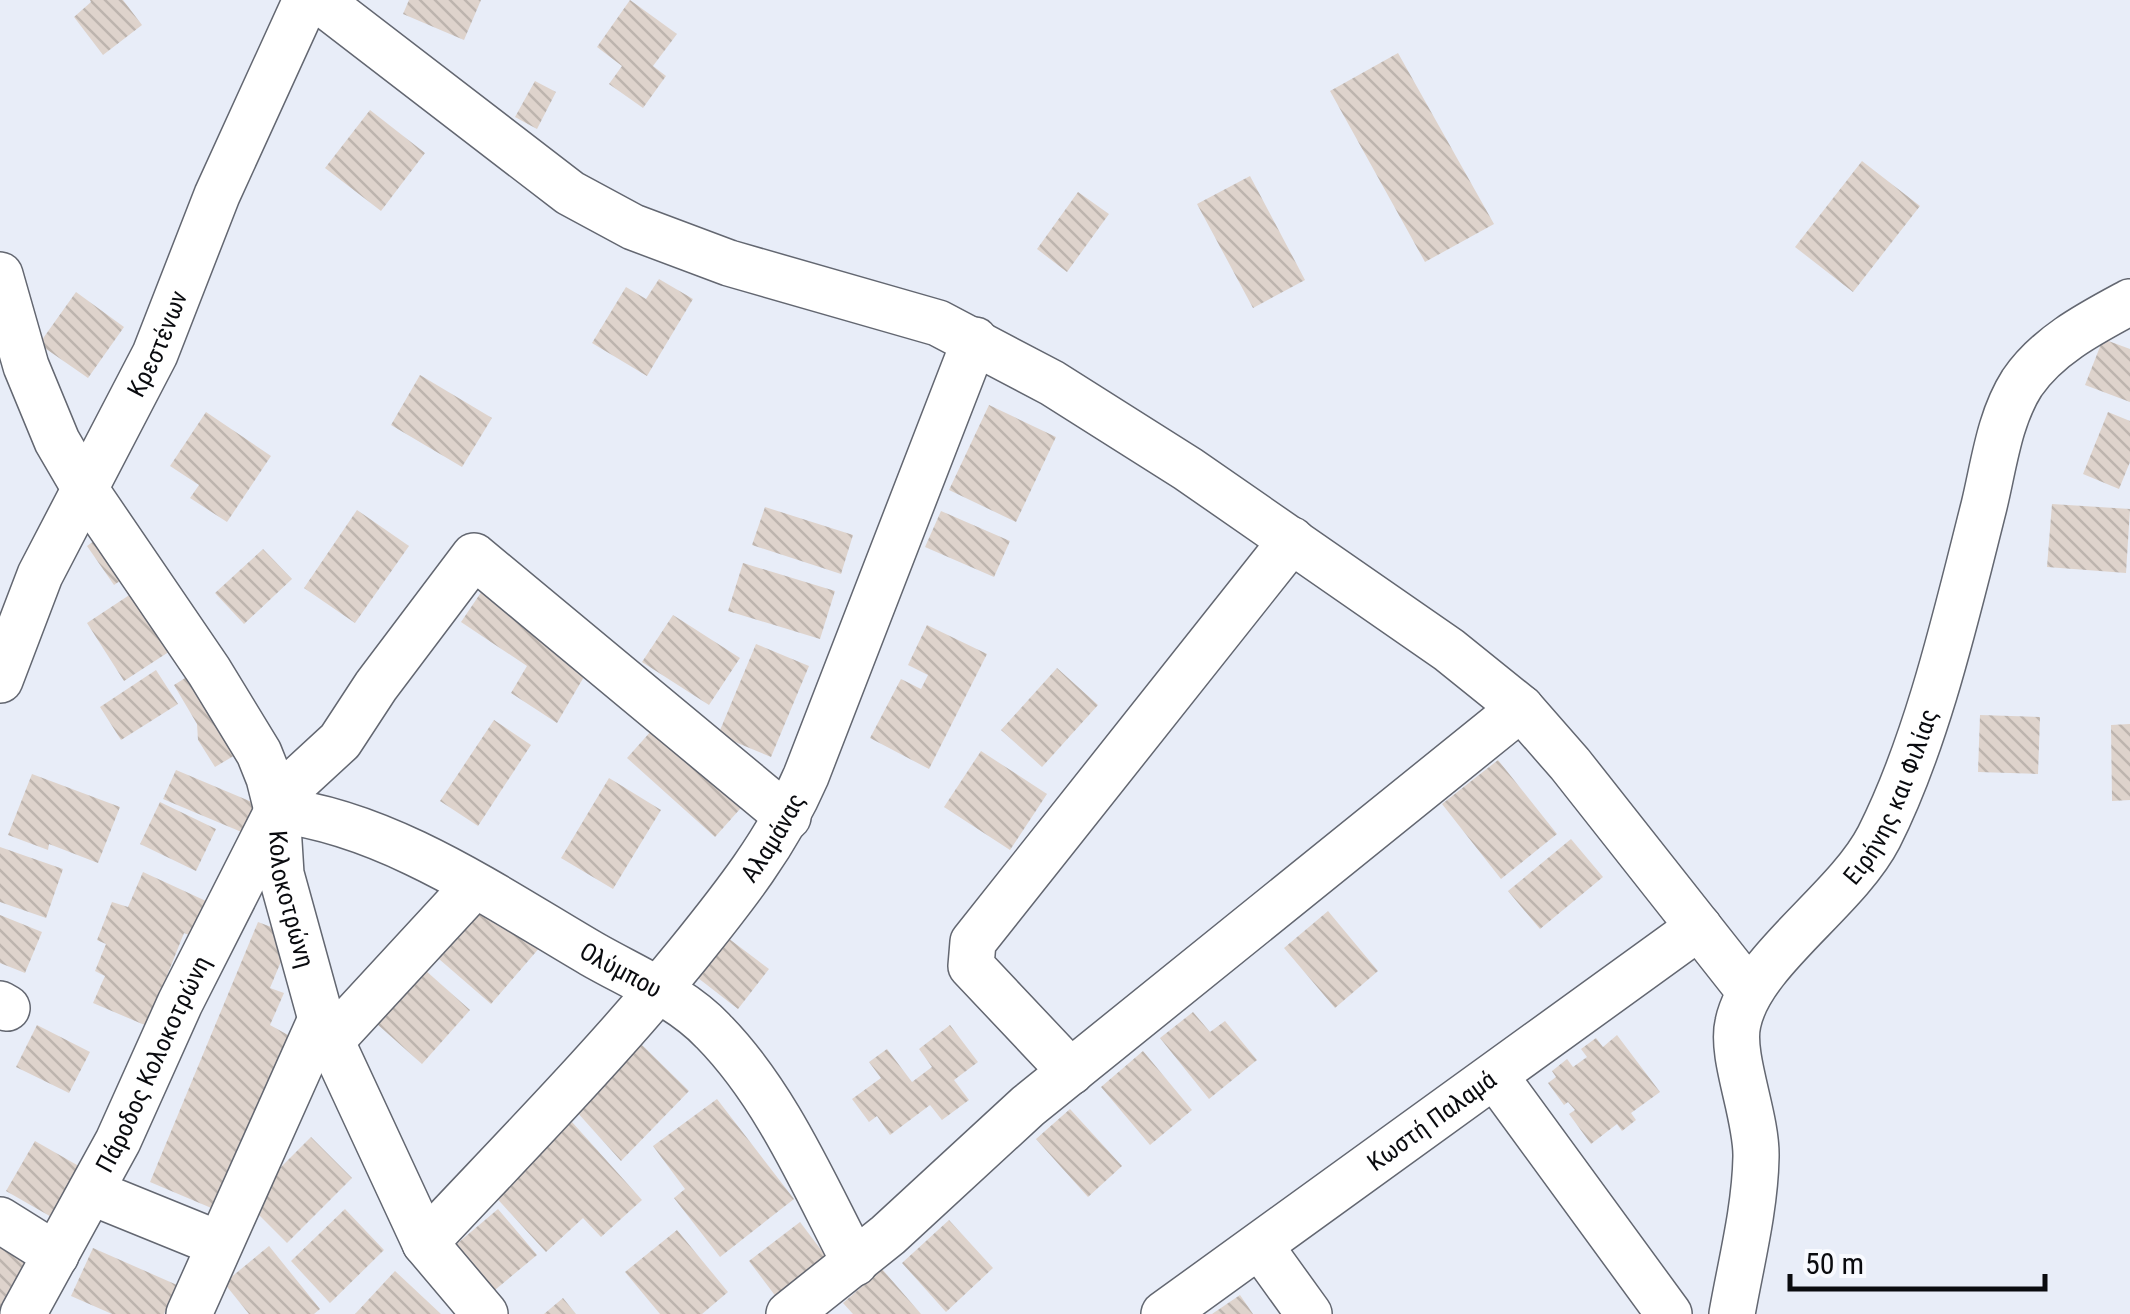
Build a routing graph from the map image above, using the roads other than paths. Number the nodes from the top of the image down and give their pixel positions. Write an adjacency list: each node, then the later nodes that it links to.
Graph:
1 (306, 0): 6 (street, Κρεστένων)
2 (320, 0): 5 (street)
3 (0, 275): 6 (street, Κολοκοτρώνη)
4 (2130, 302): 15 (street, Ειρήνης και Φιλίας)
5 (975, 340): 7 (street); 11 (street, Αλαμάνας)
6 (85, 489): 8 (street, Κρεστένων); 10 (street, Κολοκοτρώνη)
7 (1292, 540): 9 (street); 17 (street)
8 (0, 680)
9 (1522, 708): 13 (street); 17 (street)
10 (277, 810): 11 (street, Πάροδος Κολοκοτρώνη); 12 (street, Ολύμπου); 16 (street, Κολοκοτρώνη); 19 (street, Πάροδος Κολοκοτρώνη)
11 (788, 817): 14 (street, Αλαμάνας)
12 (474, 886): 14 (street, Ολύμπου); 16 (street)
13 (1699, 927): 15 (street); 18 (street, Κωστή Παλαμά)
14 (658, 991): 21 (street, Αλαμάνας); 25 (street, Ολύμπου)
15 (1750, 992): 33 (street, Ειρήνης και Φιλίας)
16 (325, 1030): 21 (street, Κολοκοτρώνη); 22 (street)
17 (1071, 1072): 25 (street)
18 (1496, 1076): 23 (street, Κωστή Παλαμά); 32 (street)
19 (91, 1192): 22 (street); 24 (street, Πάροδος Κολοκοτρώνη)
20 (0, 1220): 24 (street)
21 (424, 1243): 28 (street, Κολοκοτρώνη)
22 (219, 1244): 27 (street)
23 (1260, 1246): 30 (street, Κωστή Παλαμά); 31 (street)
24 (56, 1255): 26 (street, Πάροδος Κολοκοτρώνη)
25 (855, 1263): 29 (street)
26 (23, 1314)
27 (189, 1314)
28 (485, 1314)
29 (789, 1314)
30 (1164, 1314)
31 (1309, 1314)
32 (1669, 1314)
33 (1732, 1314)

